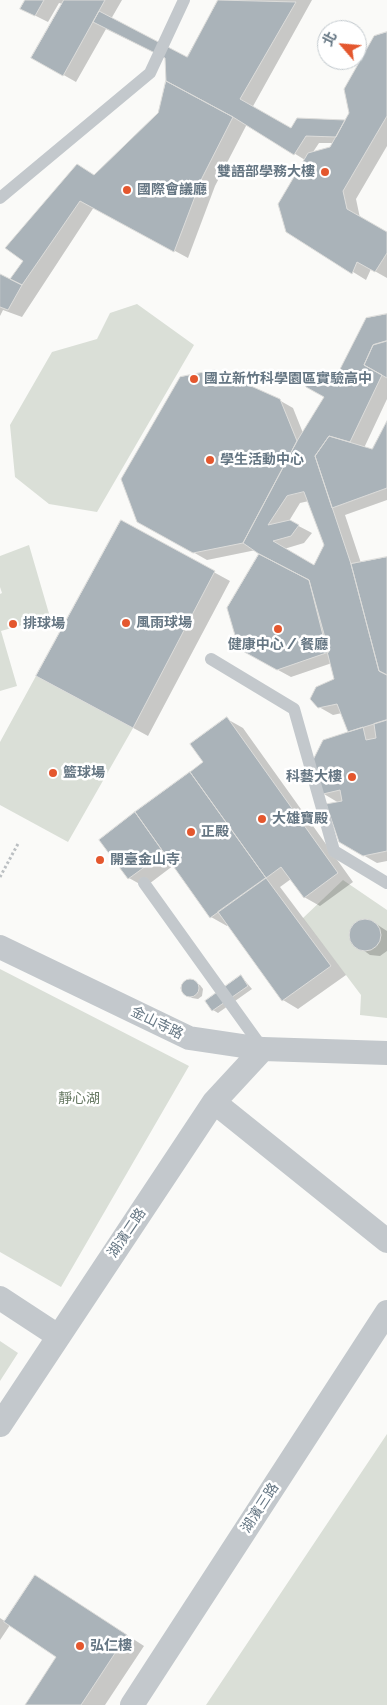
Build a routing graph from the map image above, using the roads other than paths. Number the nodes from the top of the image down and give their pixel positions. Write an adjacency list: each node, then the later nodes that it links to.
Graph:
1 (184, 0): 2 (lane)
2 (0, 198)
3 (211, 659): 5 (lane)
4 (144, 883): 7 (lane)
5 (387, 883)
6 (0, 946): 7 (street, 金山寺路)
7 (263, 1049): 8 (street, 金山寺路); 9 (street, 湖濱二路)
8 (387, 1053)
9 (214, 1102): 10 (street); 13 (street, 湖濱二路)
10 (387, 1241)
11 (0, 1298): 13 (street)
12 (387, 1312): 15 (street, 湖濱三路)
13 (58, 1336): 14 (street, 湖濱二路)
14 (0, 1424)
15 (132, 1705)

